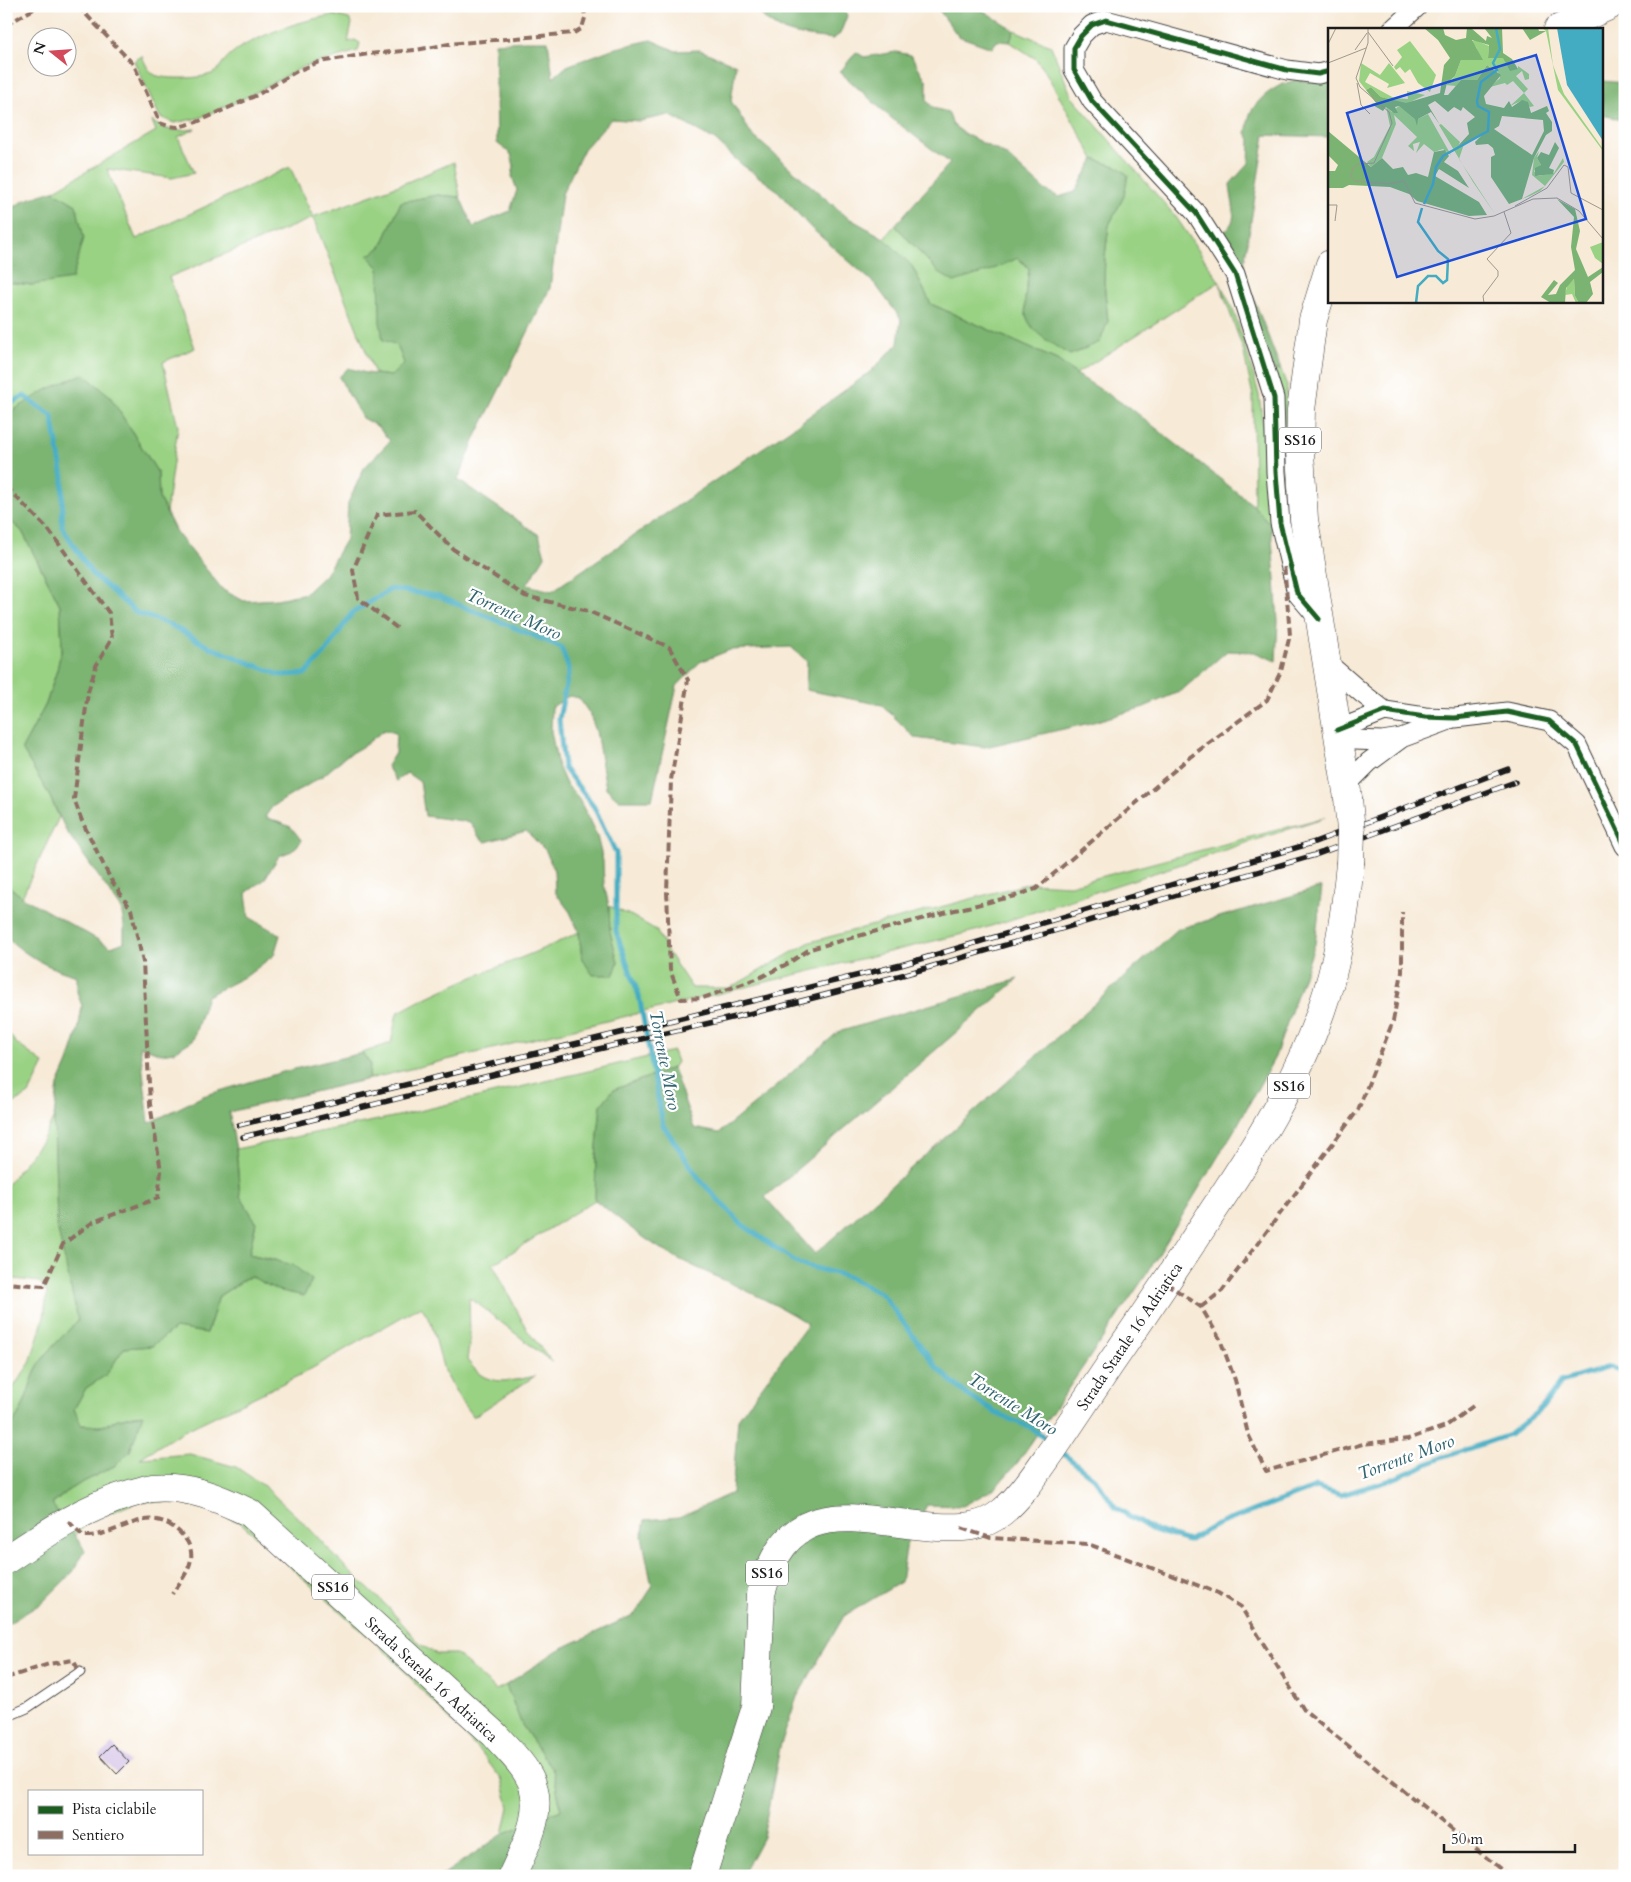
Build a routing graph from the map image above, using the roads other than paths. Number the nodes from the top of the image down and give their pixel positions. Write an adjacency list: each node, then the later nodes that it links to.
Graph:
1 (1418, 6): 3 (street)
2 (1609, 6): 4 (main road)
3 (1393, 28)
4 (1560, 28)
5 (1328, 72): 7 (street)
6 (1328, 271): 8 (main road, SS16)
7 (1276, 472): 8 (street); 9 (street)
8 (1303, 498): 9 (main road, SS16)
9 (1319, 619): 10 (main road, SS16)
10 (1326, 662): 11 (street); 13 (main road, Strada Statale 16 Adriatica / SS16)
11 (1385, 711): 12 (street); 13 (street)
12 (1455, 718): 14 (street); 16 (street)
13 (1338, 730): 14 (street); 15 (main road, Strada Statale 16 Adriatica / SS16)
14 (1400, 738): 15 (street)
15 (1347, 791): 21 (main road, Strada Statale 16 Adriatica / SS16, bridge)
16 (1625, 846)
17 (6, 1560): 20 (main road, Strada Statale 16 Adriatica / SS16)
18 (80, 1672): 19 (lane)
19 (6, 1716)
20 (512, 1876)
21 (702, 1876)

